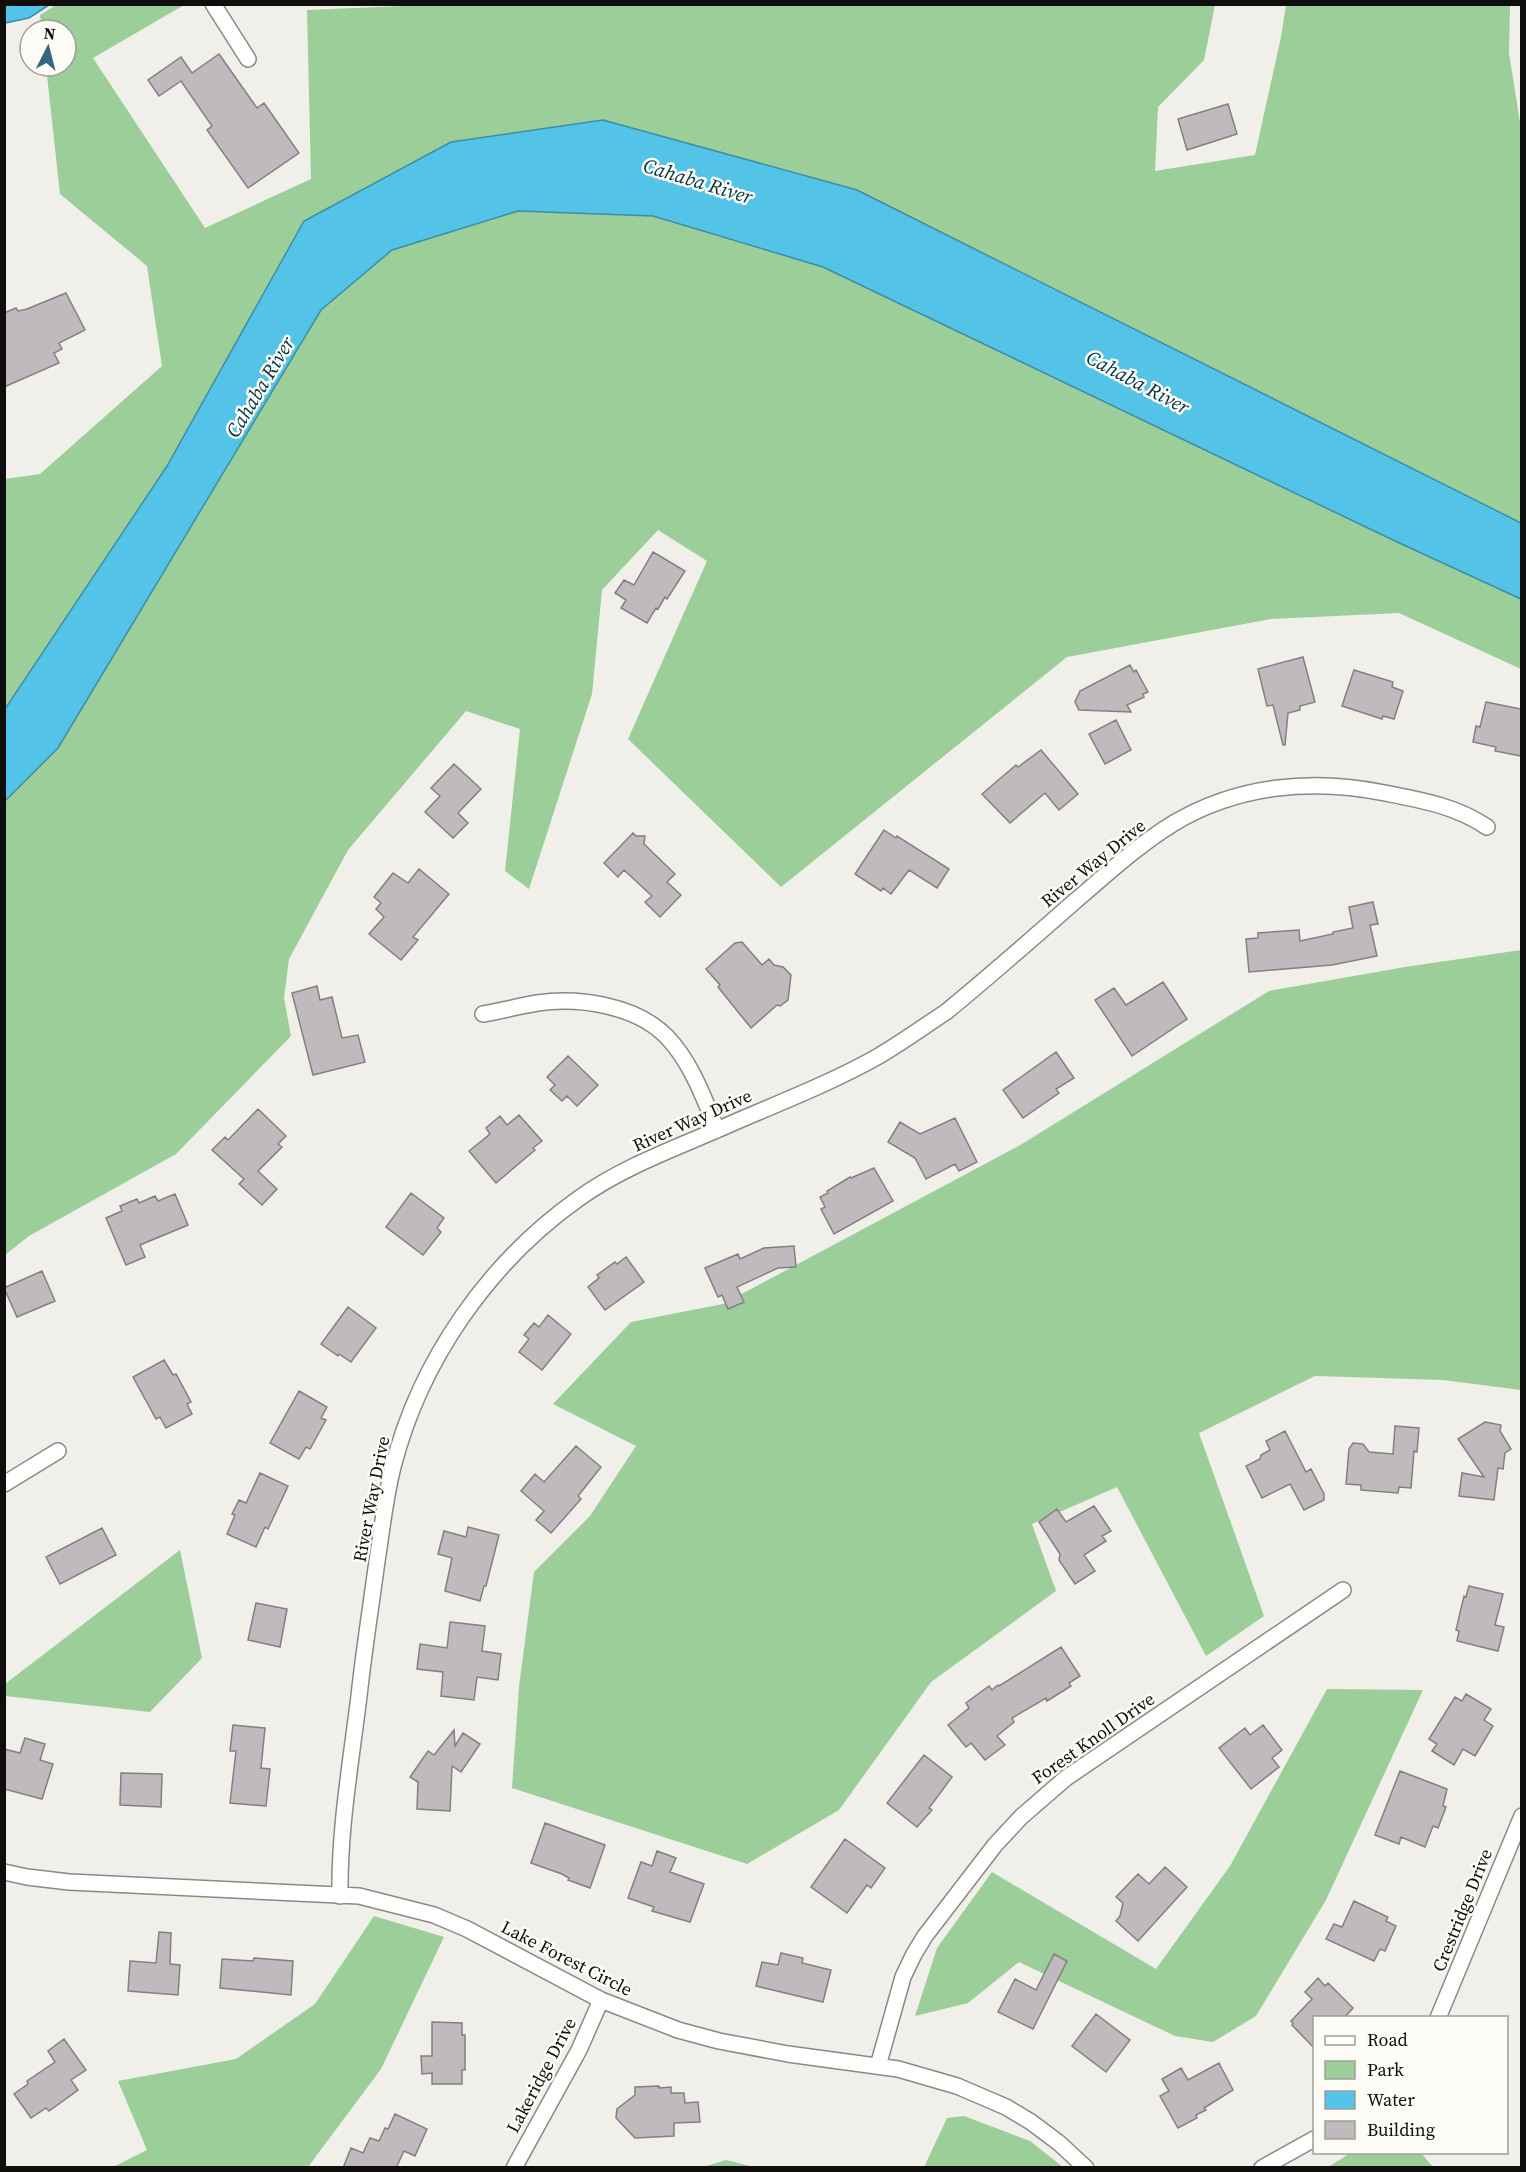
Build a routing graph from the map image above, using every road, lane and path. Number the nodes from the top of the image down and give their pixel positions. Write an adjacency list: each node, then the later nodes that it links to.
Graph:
1 (213, 4): 2 (street)
2 (248, 59)
3 (1487, 828): 5 (street, River Way Drive)
4 (483, 1014): 5 (street)
5 (717, 1130): 11 (street, River Way Drive)
6 (58, 1450): 7 (street)
7 (4, 1484)
8 (1343, 1590): 14 (street, Forest Knoll Drive)
9 (1521, 1816): 13 (street, Crestridge Drive)
10 (4, 1872): 11 (street, Lake Forest Circle)
11 (340, 1896): 12 (street, Lake Forest Circle)
12 (601, 2000): 14 (street, Lake Forest Circle); 16 (street, Lakeridge Drive)
13 (1439, 2016)
14 (878, 2066): 17 (street, Lake Forest Circle)
15 (1313, 2140): 18 (street)
16 (514, 2168)
17 (1086, 2168)
18 (1262, 2168)

